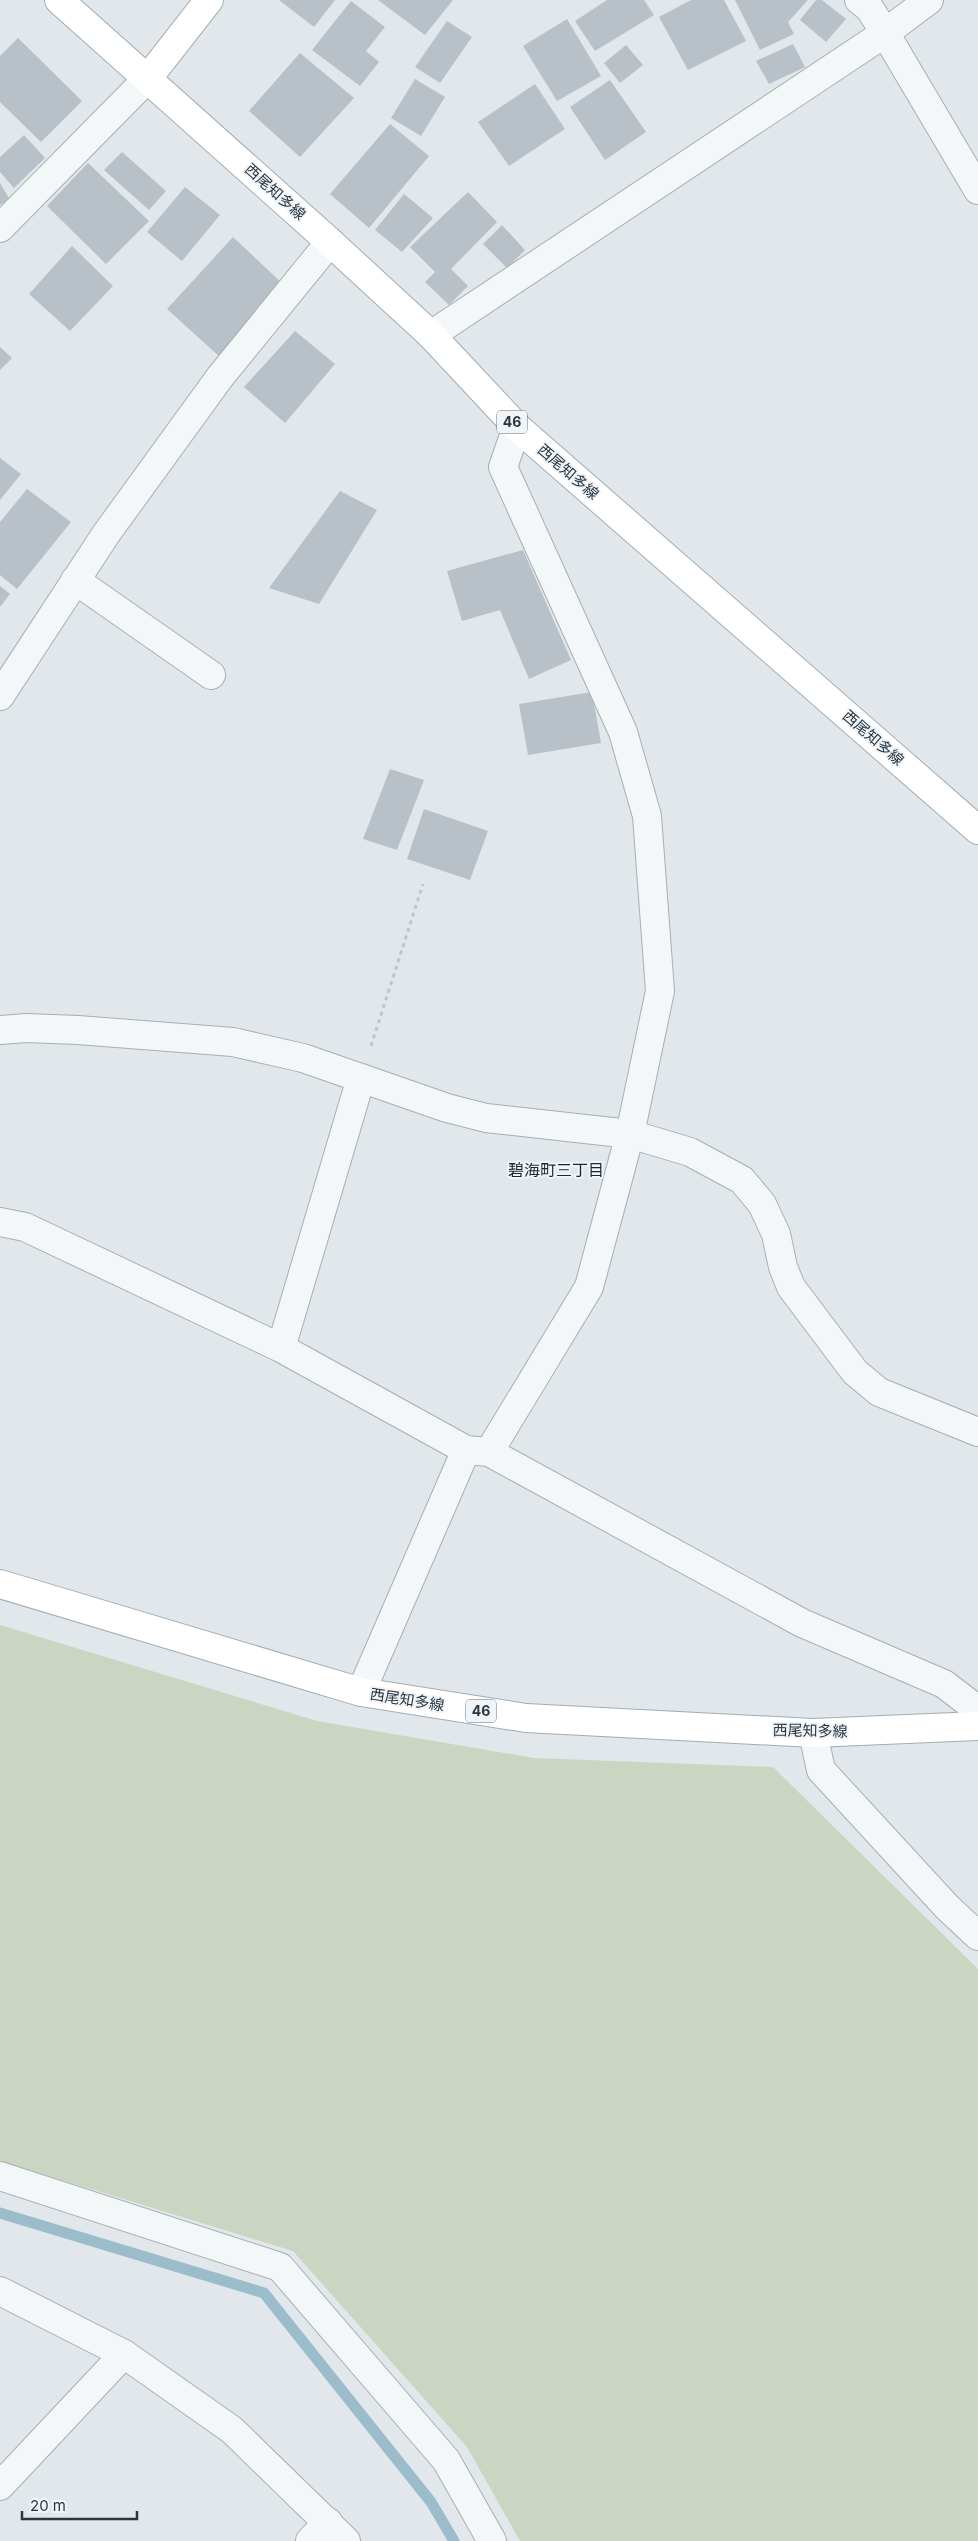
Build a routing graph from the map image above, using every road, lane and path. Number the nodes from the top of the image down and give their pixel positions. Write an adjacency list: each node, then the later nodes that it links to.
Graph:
1 (59, 0): 6 (main road, 西尾知多線 / 46)
2 (209, 0): 6 (main road)
3 (859, 0): 5 (street)
4 (929, 0): 5 (street)
5 (885, 33): 7 (street); 10 (street)
6 (148, 78): 8 (street); 9 (main road, 西尾知多線 / 46)
7 (978, 190)
8 (0, 228)
9 (330, 242): 10 (main road, 西尾知多線 / 46); 12 (street)
10 (431, 336): 11 (main road, 西尾知多線 / 46)
11 (517, 427): 15 (main road, 西尾知多線 / 46); 19 (street)
12 (75, 580): 13 (street); 14 (street)
13 (211, 675)
14 (0, 696)
15 (978, 830)
16 (423, 884): 18 (path)
17 (0, 1030): 18 (street)
18 (361, 1078): 19 (street); 21 (street)
19 (630, 1134): 22 (street); 23 (street)
20 (0, 1222): 21 (street)
21 (281, 1348): 23 (street)
22 (978, 1432)
23 (478, 1451): 25 (street); 26 (street)
24 (0, 1584): 25 (main road, 西尾知多線 / 46)
25 (361, 1692): 28 (main road, 西尾知多線 / 46)
26 (978, 1710)
27 (978, 1726): 28 (main road, 西尾知多線 / 46)
28 (813, 1733): 29 (street)
29 (978, 1936)
30 (0, 2176): 35 (street)
31 (0, 2291): 32 (street)
32 (124, 2354): 33 (street); 34 (street)
33 (0, 2486)
34 (328, 2535)
35 (492, 2541)

